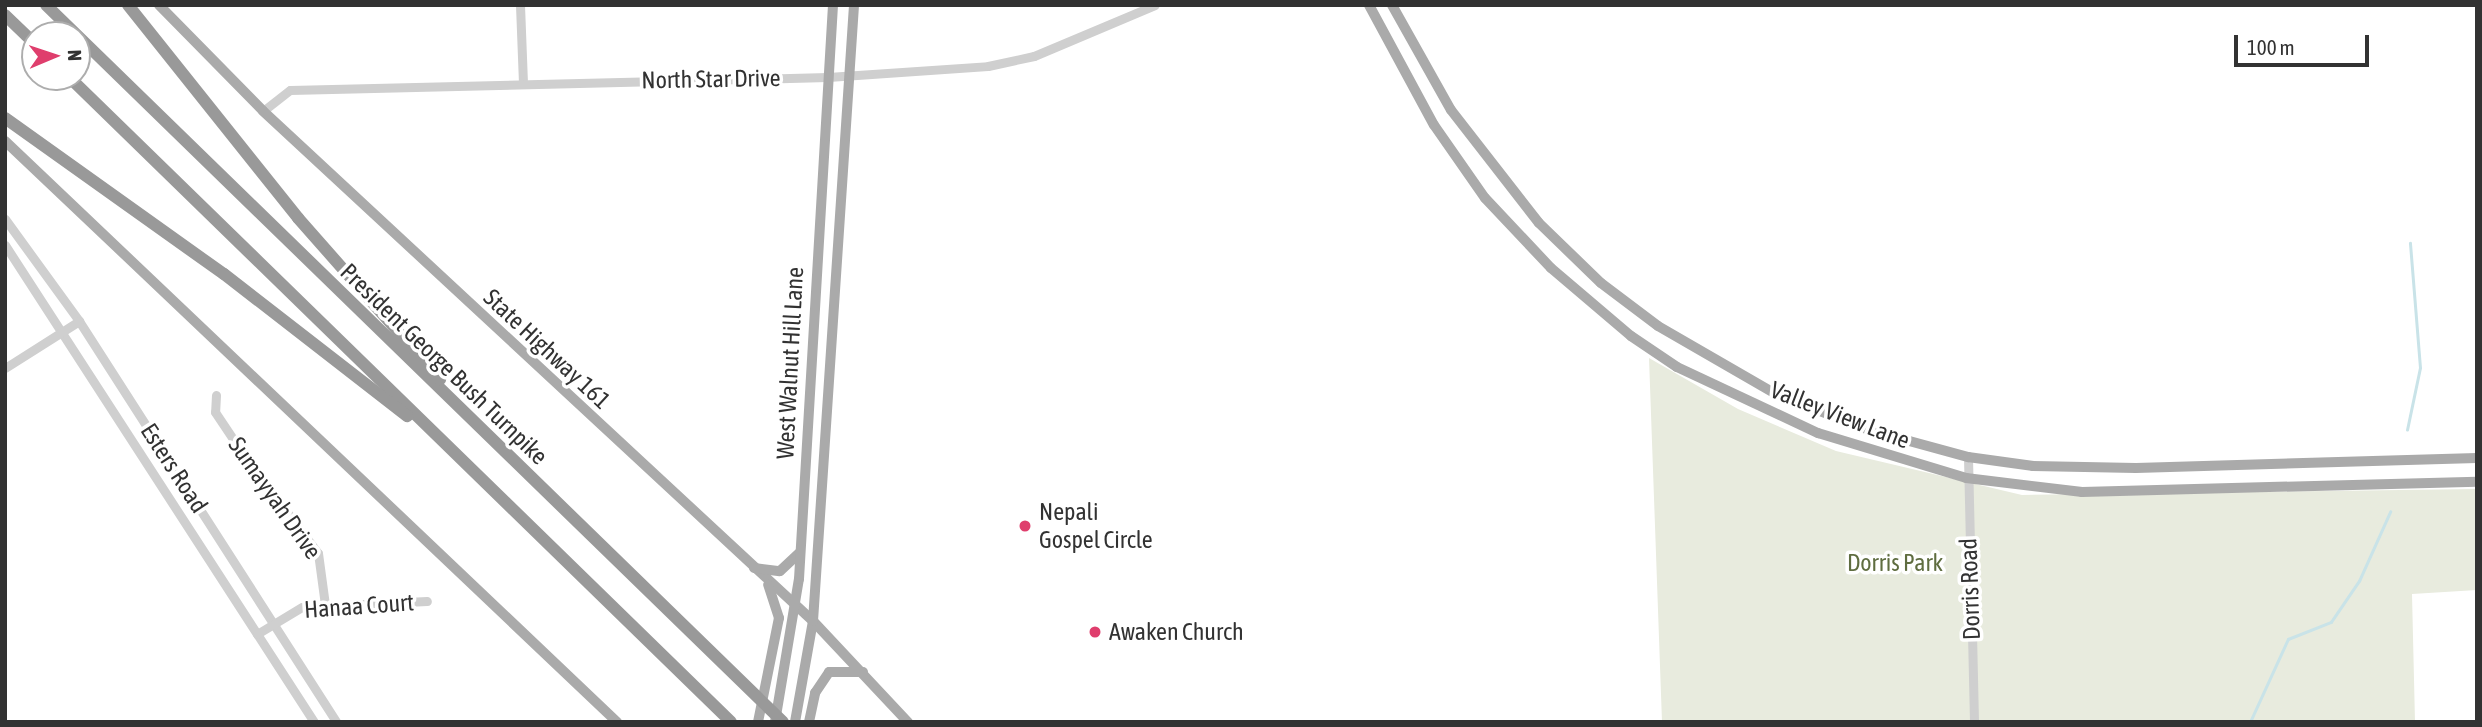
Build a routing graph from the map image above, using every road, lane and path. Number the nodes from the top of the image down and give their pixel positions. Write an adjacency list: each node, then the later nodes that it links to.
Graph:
1 (47, 5): 25 (highway, President George Bush Turnpike)
2 (128, 5): 25 (highway)
3 (159, 5): 16 (main road, State Highway 161)
4 (520, 5): 14 (street)
5 (833, 5): 13 (main road, West Walnut Hill Lane)
6 (854, 5): 12 (main road, West Walnut Hill Lane)
7 (1155, 5): 12 (street, North Star Drive)
8 (1369, 5): 31 (main road, Valley View Lane)
9 (1392, 5): 29 (main road, Valley View Lane)
10 (5, 15): 11 (highway)
11 (21, 30)
12 (850, 76): 13 (street, North Star Drive); 27 (main road, West Walnut Hill Lane)
13 (828, 77): 14 (street, North Star Drive); 26 (main road, West Walnut Hill Lane)
14 (523, 83): 16 (street, North Star Drive)
15 (83, 91): 28 (highway)
16 (263, 111): 34 (main road, State Highway 161)
17 (5, 118): 28 (highway)
18 (5, 141): 45 (main road)
19 (5, 219): 21 (street, Esters Road)
20 (5, 245): 22 (street, Esters Road)
21 (79, 321): 22 (street); 40 (street, Esters Road)
22 (63, 331): 23 (street); 41 (street, Esters Road)
23 (5, 368)
24 (216, 395): 37 (street, Sumayyah Drive)
25 (470, 418): 49 (highway, President George Bush Turnpike)
26 (808, 435): 27 (main road); 33 (main road, West Walnut Hill Lane)
27 (825, 437): 39 (main road, West Walnut Hill Lane)
28 (444, 443): 46 (highway)
29 (1968, 457): 30 (main road, Valley View Lane); 31 (street, Dorris Road)
30 (2477, 458)
31 (1966, 478): 32 (main road, Valley View Lane); 53 (street, Dorris Road)
32 (2477, 482)
33 (800, 550): 34 (main road); 38 (main road, West Walnut Hill Lane)
34 (750, 567): 35 (main road, State Highway 161)
35 (767, 582): 38 (main road, State Highway 161); 47 (main road)
36 (427, 601): 37 (street, Hanaa Court)
37 (325, 605): 40 (street, Hanaa Court)
38 (796, 605): 39 (main road, State Highway 161); 48 (main road, West Walnut Hill Lane)
39 (813, 621): 42 (main road, State Highway 161); 50 (main road, West Walnut Hill Lane)
40 (273, 624): 41 (street, Hanaa Court); 44 (street, Esters Road)
41 (257, 634): 43 (street, Esters Road)
42 (863, 672): 51 (main road); 52 (main road, State Highway 161)
43 (314, 722)
44 (336, 722)
45 (617, 722)
46 (731, 722)
47 (758, 722)
48 (775, 722)
49 (783, 722)
50 (795, 722)
51 (809, 722)
52 (908, 722)
53 (1974, 722)

